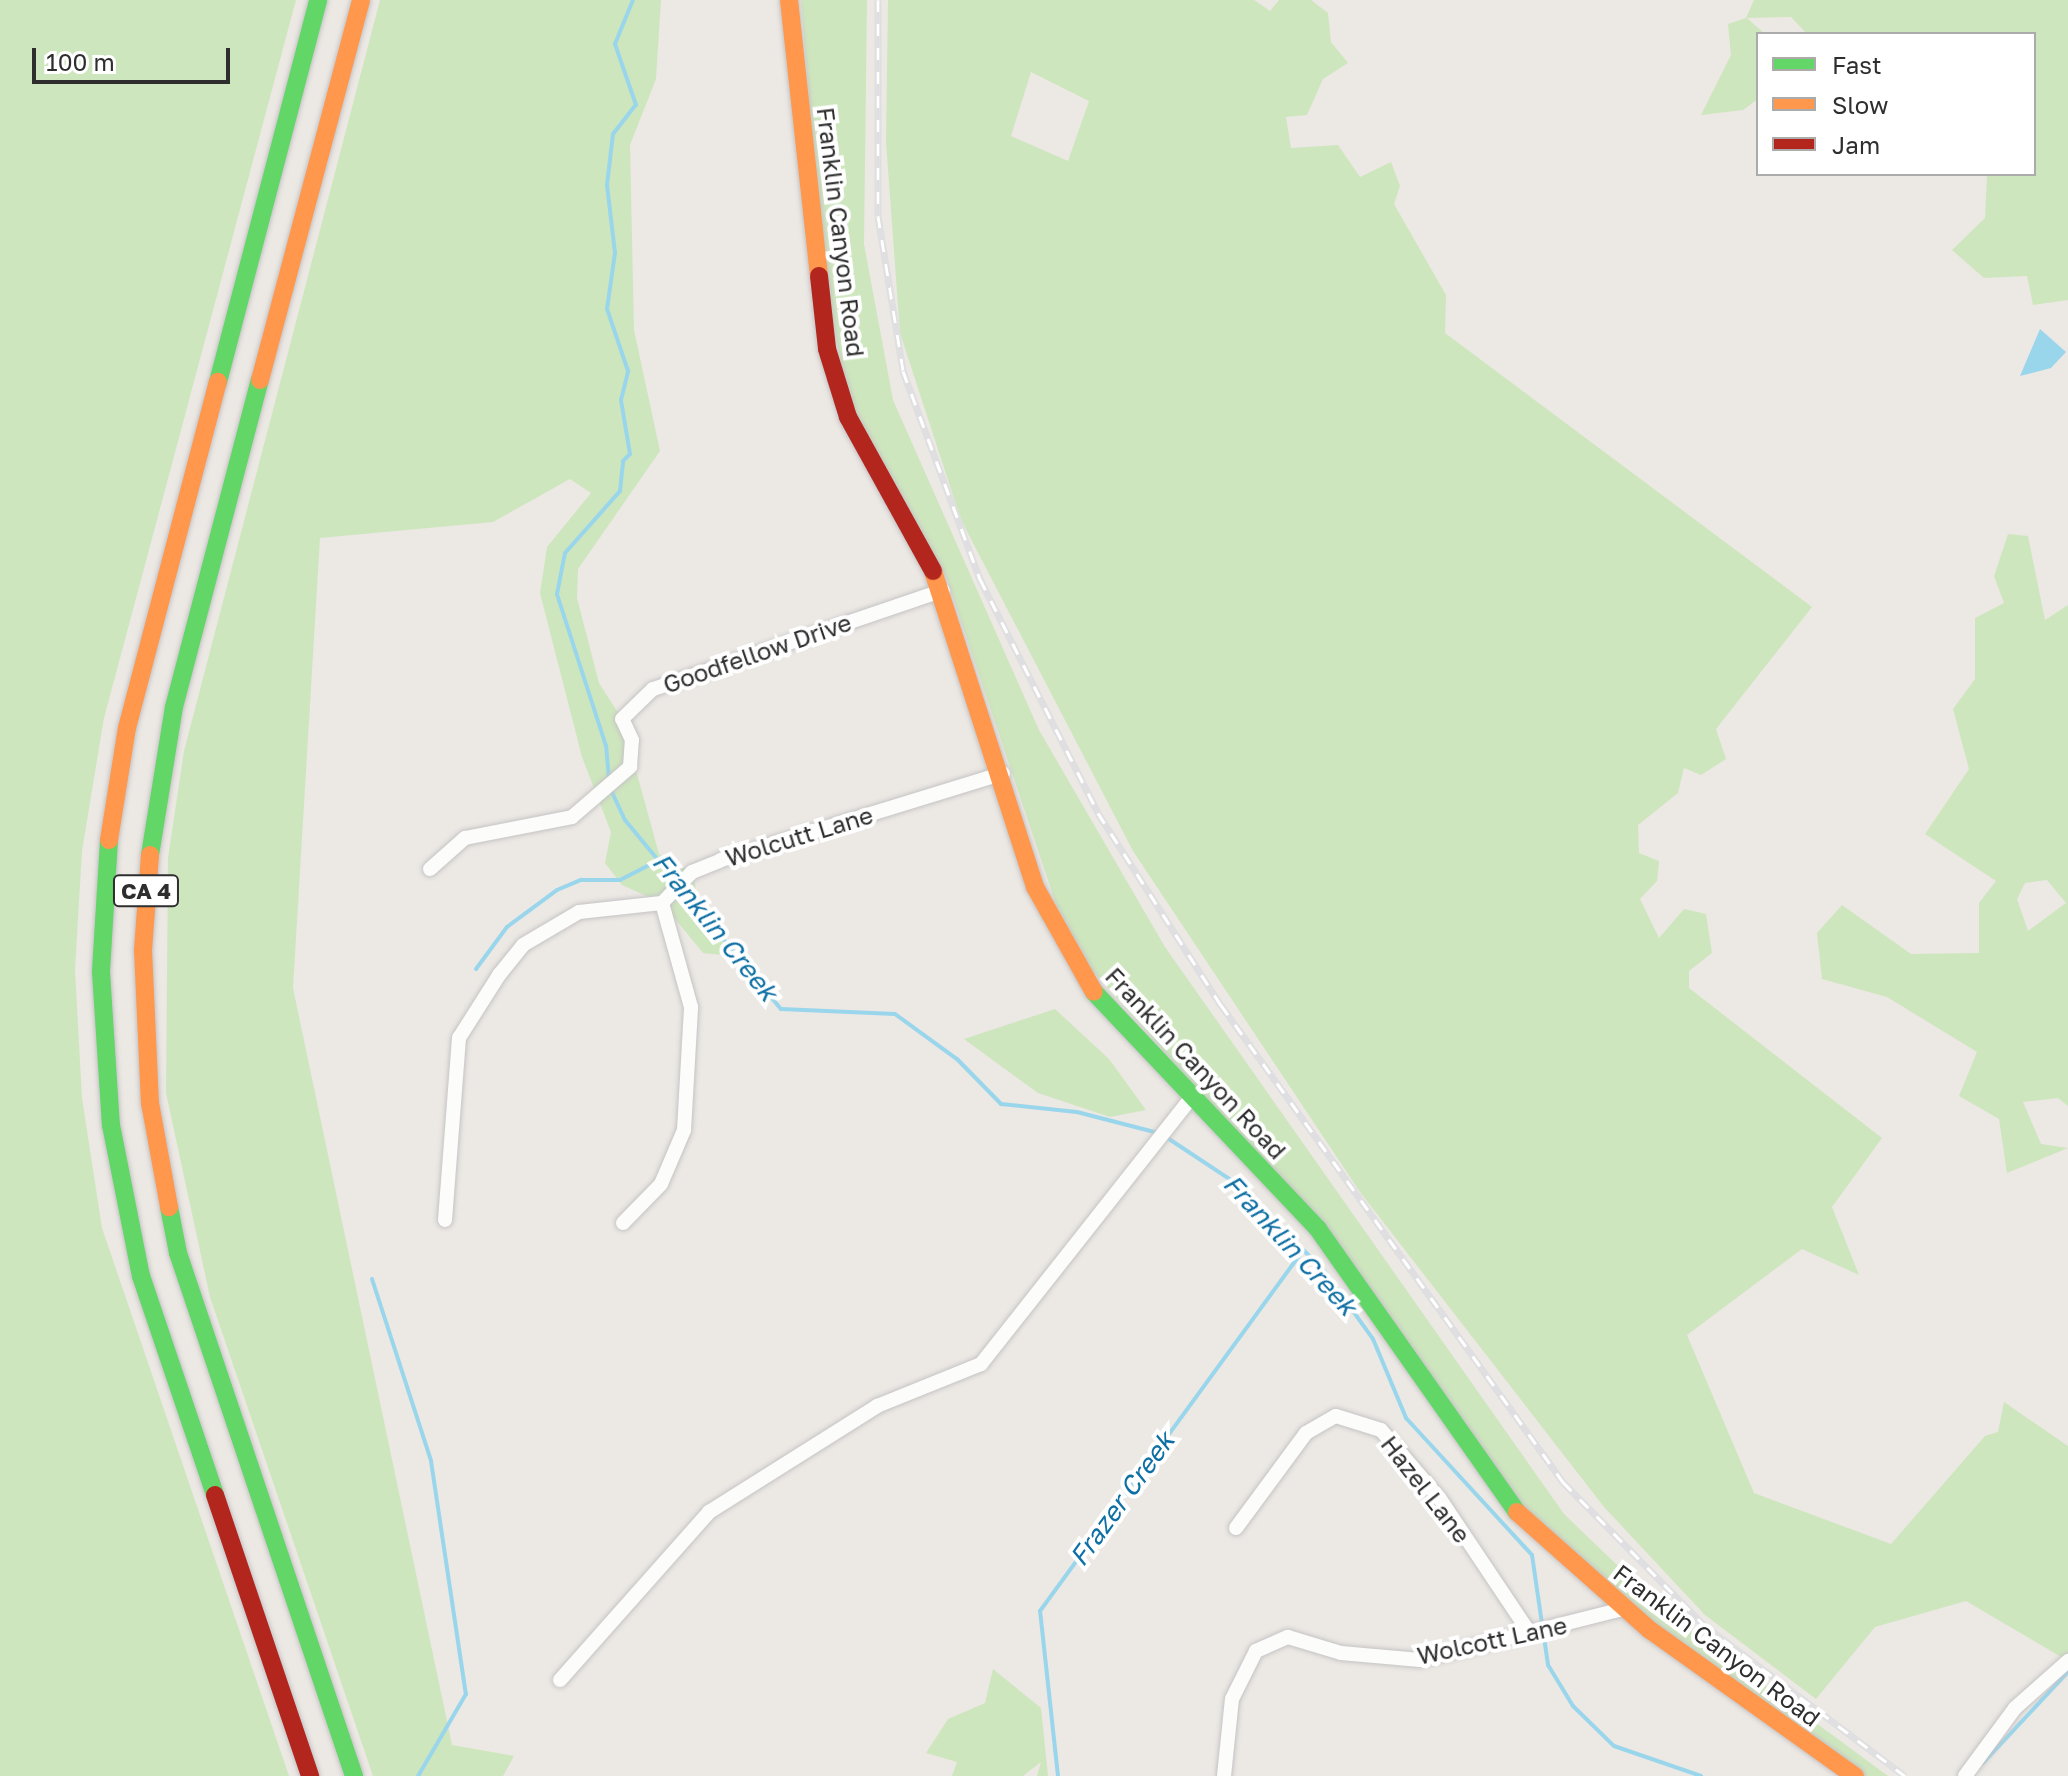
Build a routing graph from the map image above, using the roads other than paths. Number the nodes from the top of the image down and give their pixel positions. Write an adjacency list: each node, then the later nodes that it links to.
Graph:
1 (318, 0): 16 (main road, CA 4)
2 (361, 0): 17 (main road, CA 4)
3 (789, 0): 4 (main road, Franklin Canyon Road)
4 (943, 590): 5 (main road, Franklin Canyon Road); 6 (street, Goodfellow Drive)
5 (1003, 773): 7 (street, Wolcutt Lane); 8 (main road, Franklin Canyon Road)
6 (430, 869)
7 (662, 903): 9 (street); 10 (street)
8 (1192, 1097): 12 (main road, Franklin Canyon Road); 15 (street)
9 (445, 1220)
10 (623, 1223)
11 (1236, 1528): 13 (street, Hazel Lane)
12 (1623, 1609): 13 (street, Wolcott Lane); 19 (main road, Franklin Canyon Road)
13 (1529, 1632): 18 (street, Wolcott Lane)
14 (2068, 1661): 20 (street)
15 (560, 1680)
16 (310, 1776)
17 (354, 1776)
18 (1224, 1776)
19 (1855, 1776)
20 (1965, 1776)

